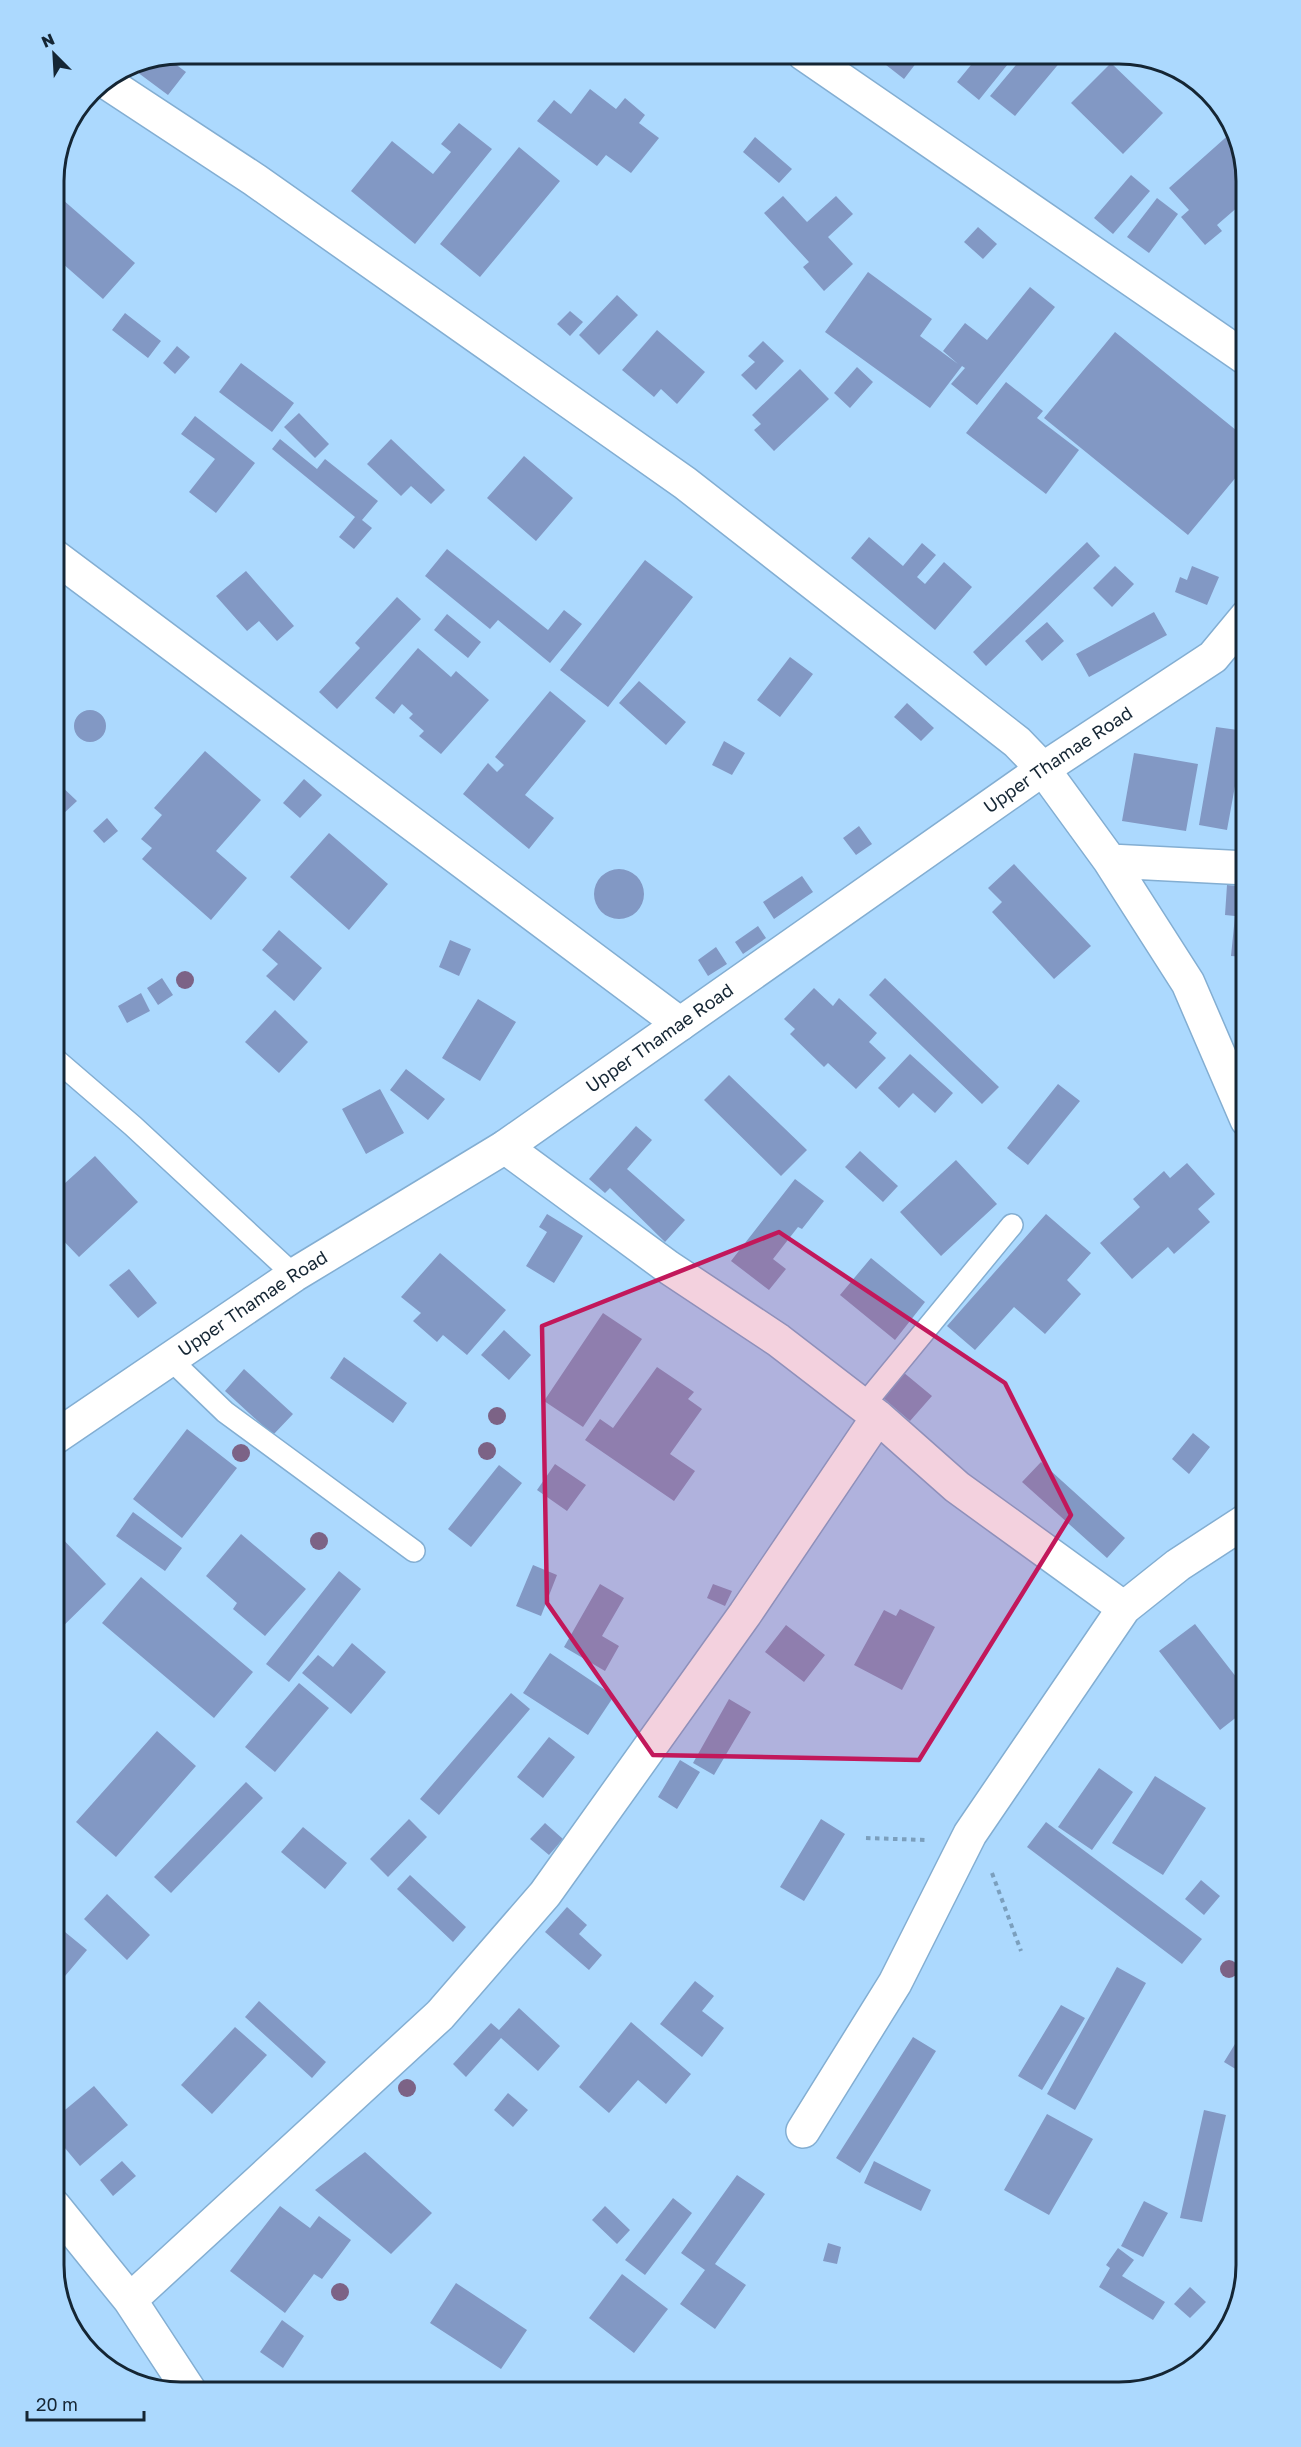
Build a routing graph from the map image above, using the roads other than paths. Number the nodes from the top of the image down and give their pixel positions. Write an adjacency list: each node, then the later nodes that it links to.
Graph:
1 (820, 65): 3 (street)
2 (113, 87): 6 (street)
3 (1236, 351)
4 (65, 564): 9 (street)
5 (1236, 629): 6 (street, Upper Thamae Road)
6 (1043, 769): 7 (street); 9 (street, Upper Thamae Road)
7 (1110, 861): 8 (street); 11 (street)
8 (1236, 867)
9 (680, 1024): 12 (street, Upper Thamae Road)
10 (65, 1067): 14 (lane)
11 (1236, 1094)
12 (505, 1147): 14 (street, Upper Thamae Road); 16 (street)
13 (1012, 1225): 16 (lane)
14 (294, 1275): 15 (street, Upper Thamae Road)
15 (170, 1359): 17 (street, Upper Thamae Road); 19 (lane)
16 (870, 1411): 20 (street); 23 (street)
17 (64, 1431)
18 (1236, 1527): 20 (street)
19 (414, 1551)
20 (1124, 1608): 21 (street)
21 (803, 2131)
22 (64, 2218): 23 (street)
23 (130, 2300): 24 (street)
24 (184, 2382)

